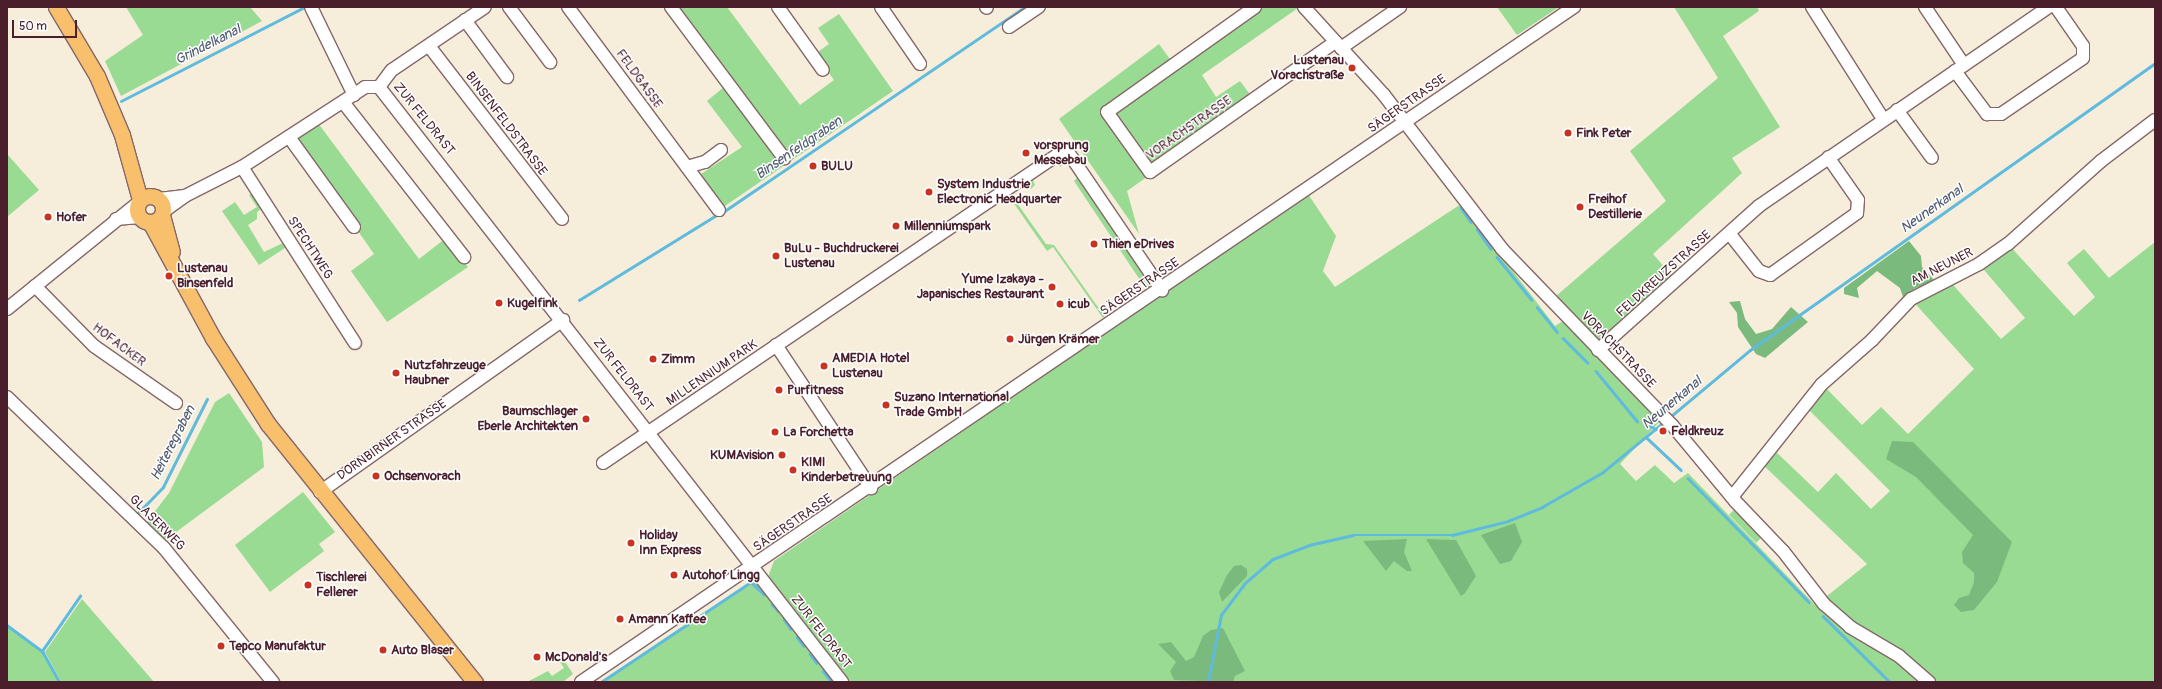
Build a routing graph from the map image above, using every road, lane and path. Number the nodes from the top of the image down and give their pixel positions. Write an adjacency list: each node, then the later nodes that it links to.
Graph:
1 (56, 7): 41 (main road)
2 (485, 7): 18 (street)
3 (509, 7): 22 (street)
4 (568, 7): 39 (street, FELDGASSE)
5 (671, 7): 37 (street)
6 (778, 7): 25 (street)
7 (881, 7): 23 (street)
8 (1038, 7): 19 (street)
9 (1255, 7): 20 (street, VORACHSTRASSE)
10 (1304, 7): 20 (street, VORACHSTRASSE)
11 (1400, 7): 20 (street, VORACHSTRASSE)
12 (1574, 7): 33 (street, SÄGERSTRASSE)
13 (1812, 7): 31 (street)
14 (1925, 7): 24 (street)
15 (2050, 7): 24 (street, FELDKREUZSTRASSE)
16 (2056, 7): 24 (street)
17 (312, 8): 28 (street)
18 (465, 20): 21 (street); 26 (street)
19 (1008, 27)
20 (1338, 45): 33 (street, VORACHSTRASSE)
21 (428, 46): 27 (street); 43 (street, BINSENFELDSTRASSE)
22 (550, 62)
23 (920, 64)
24 (1960, 68): 30 (street, FELDKREUZSTRASSE)
25 (823, 70)
26 (507, 77)
27 (379, 87): 28 (street); 50 (street, ZUR FELDRAST)
28 (354, 95): 29 (street)
29 (343, 102): 34 (street); 46 (street)
30 (1897, 110): 31 (street, FELDKREUZSTRASSE); 38 (street)
31 (1883, 119): 36 (street, FELDKREUZSTRASSE)
32 (2155, 120): 60 (street, AM NEUNER)
33 (1405, 122): 48 (street, SÄGERSTRASSE); 53 (street, VORACHSTRASSE)
34 (289, 136): 40 (street); 44 (street)
35 (721, 150): 39 (street)
36 (1828, 157): 45 (street, FELDKREUZSTRASSE); 45 (street, FELDKREUZSTRASSE)
37 (784, 158)
38 (1932, 158)
39 (687, 167): 42 (street, FELDGASSE)
40 (242, 168): 41 (street); 51 (street, SPECHTWEG)
41 (150, 208): 47 (street); 59 (main road)
42 (719, 210)
43 (562, 219)
44 (354, 228)
45 (1729, 233): 53 (street, FELDKREUZSTRASSE)
46 (464, 257)
47 (35, 286): 49 (street); 55 (street, HOFACKER)
48 (1162, 290): 52 (street, MILLENNIUM PARK); 58 (street, SÄGERSTRASSE)
49 (7, 309)
50 (563, 320): 56 (street, ZUR FELDRAST); 59 (street, DORNBIRNER STRASSE)
51 (355, 343)
52 (776, 345): 56 (street, MILLENNIUM PARK); 58 (street, MILLENNIUM PARK)
53 (1598, 350): 60 (street, VORACHSTRASSE)
54 (7, 397): 63 (street, GLASERWEG)
55 (176, 403)
56 (649, 433): 57 (street, MILLENNIUM PARK); 61 (street, ZUR FELDRAST)
57 (603, 463)
58 (871, 488): 61 (street, SÄGERSTRASSE)
59 (320, 492): 62 (main road)
60 (1732, 497): 66 (street, VORACHSTRASSE)
61 (753, 567): 64 (street, SÄGERSTRASSE); 65 (street, ZUR FELDRAST)
62 (477, 681)
63 (273, 682)
64 (581, 682)
65 (842, 682)
66 (1929, 682)

